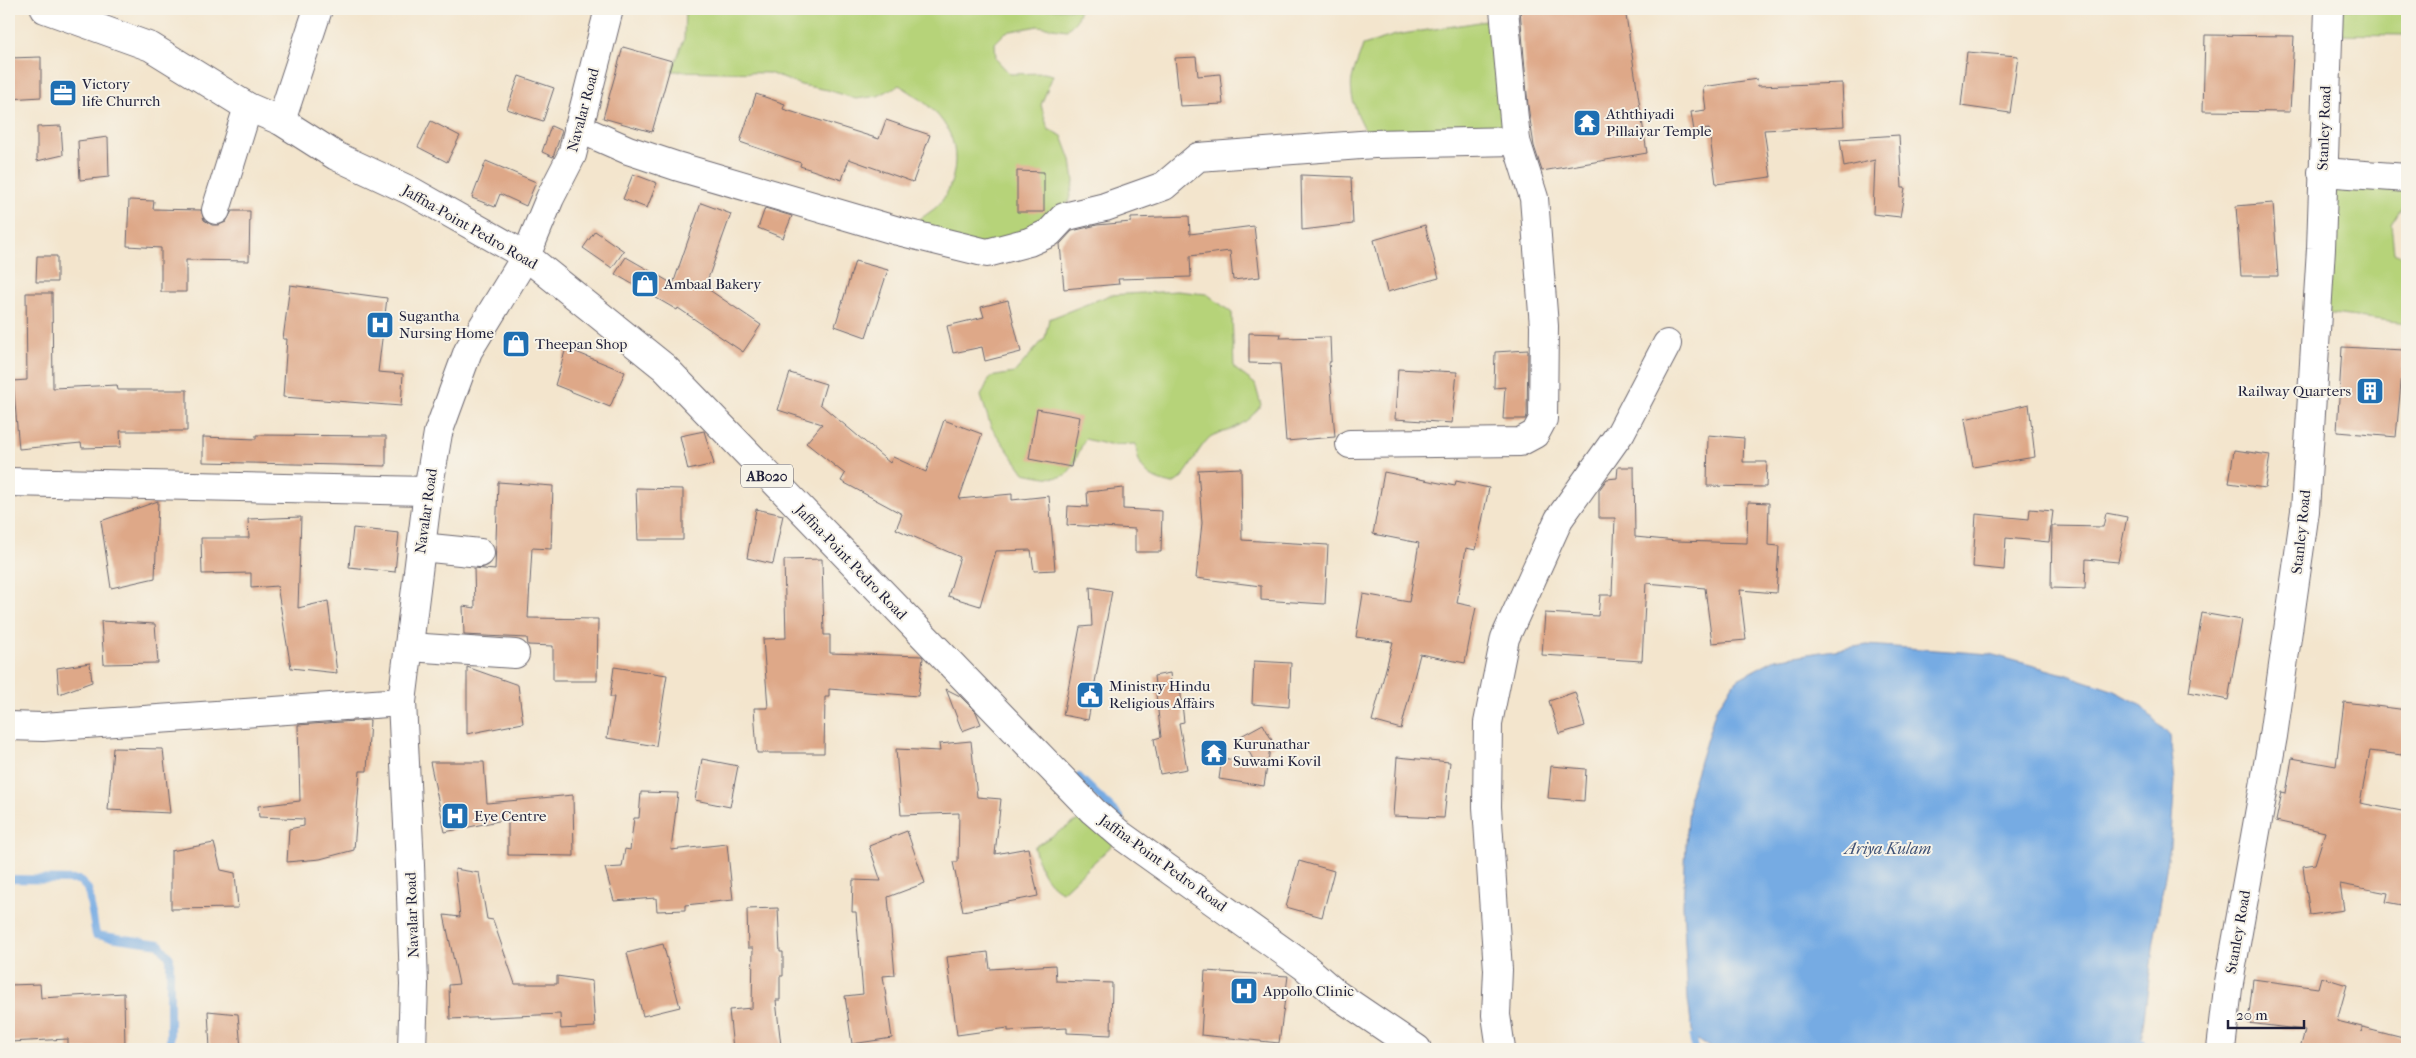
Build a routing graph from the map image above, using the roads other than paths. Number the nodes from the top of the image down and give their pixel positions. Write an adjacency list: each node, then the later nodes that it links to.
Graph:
1 (45, 9): 6 (street, Jaffna-Point Pedro Road / AB020)
2 (318, 9): 7 (street)
3 (609, 9): 8 (street, Navalar Road)
4 (1504, 9): 9 (street)
5 (2329, 9): 10 (street, Stanley Road)
6 (248, 107): 7 (street, Jaffna-Point Pedro Road / AB020); 12 (street)
7 (281, 121): 13 (street, Jaffna-Point Pedro Road / AB020)
8 (578, 128): 9 (street); 13 (street, Navalar Road)
9 (1516, 141): 15 (street)
10 (2322, 172): 11 (street); 27 (street, Stanley Road)
11 (2407, 178)
12 (216, 210)
13 (526, 256): 17 (street, Navalar Road); 25 (street, Jaffna-Point Pedro Road / AB020)
14 (1667, 344): 26 (street)
15 (1350, 444)
16 (9, 482): 17 (street)
17 (428, 491): 18 (street, Navalar Road)
18 (421, 547): 19 (street); 20 (street, Navalar Road)
19 (480, 553)
20 (409, 647): 21 (street); 22 (street, Navalar Road)
21 (515, 654)
22 (402, 702): 23 (street); 24 (street, Navalar Road)
23 (9, 726)
24 (412, 1049)
25 (1416, 1049)
26 (1501, 1049)
27 (2221, 1049)

